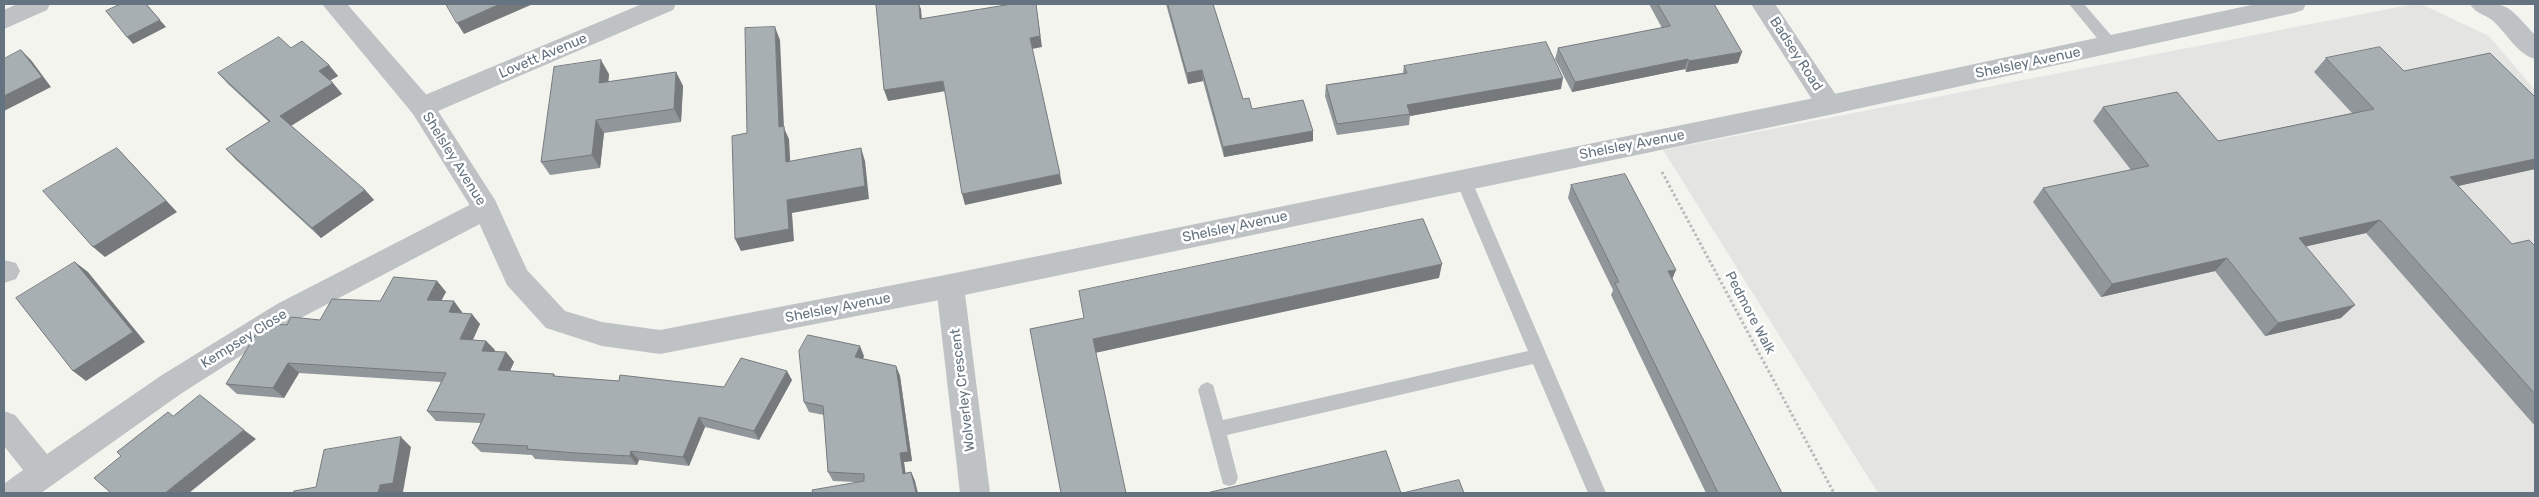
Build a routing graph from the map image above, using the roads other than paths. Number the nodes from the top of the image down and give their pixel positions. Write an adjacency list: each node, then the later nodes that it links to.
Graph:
1 (38, 4): 8 (street)
2 (334, 4): 12 (street, Shelsley Avenue)
3 (664, 4): 12 (street, Lovett Avenue)
4 (1763, 4): 11 (street, Badsey Road)
5 (2076, 4): 9 (lane)
6 (2294, 4): 9 (street, Shelsley Avenue)
7 (2482, 4): 10 (street)
8 (4, 20)
9 (2111, 45): 11 (street, Shelsley Avenue)
10 (2535, 50)
11 (1829, 105): 13 (street, Shelsley Avenue)
12 (422, 107): 14 (street, Shelsley Avenue)
13 (1463, 179): 15 (street, Shelsley Avenue); 16 (lane)
14 (485, 208): 15 (street, Shelsley Avenue); 21 (street, Kempsey Close)
15 (950, 286): 22 (street, Wolverley Crescent)
16 (1538, 356): 19 (lane); 23 (lane)
17 (1207, 390): 19 (lane)
18 (4, 424): 21 (street)
19 (1217, 429): 20 (lane)
20 (1229, 478)
21 (32, 486)
22 (975, 493)
23 (1597, 493)

